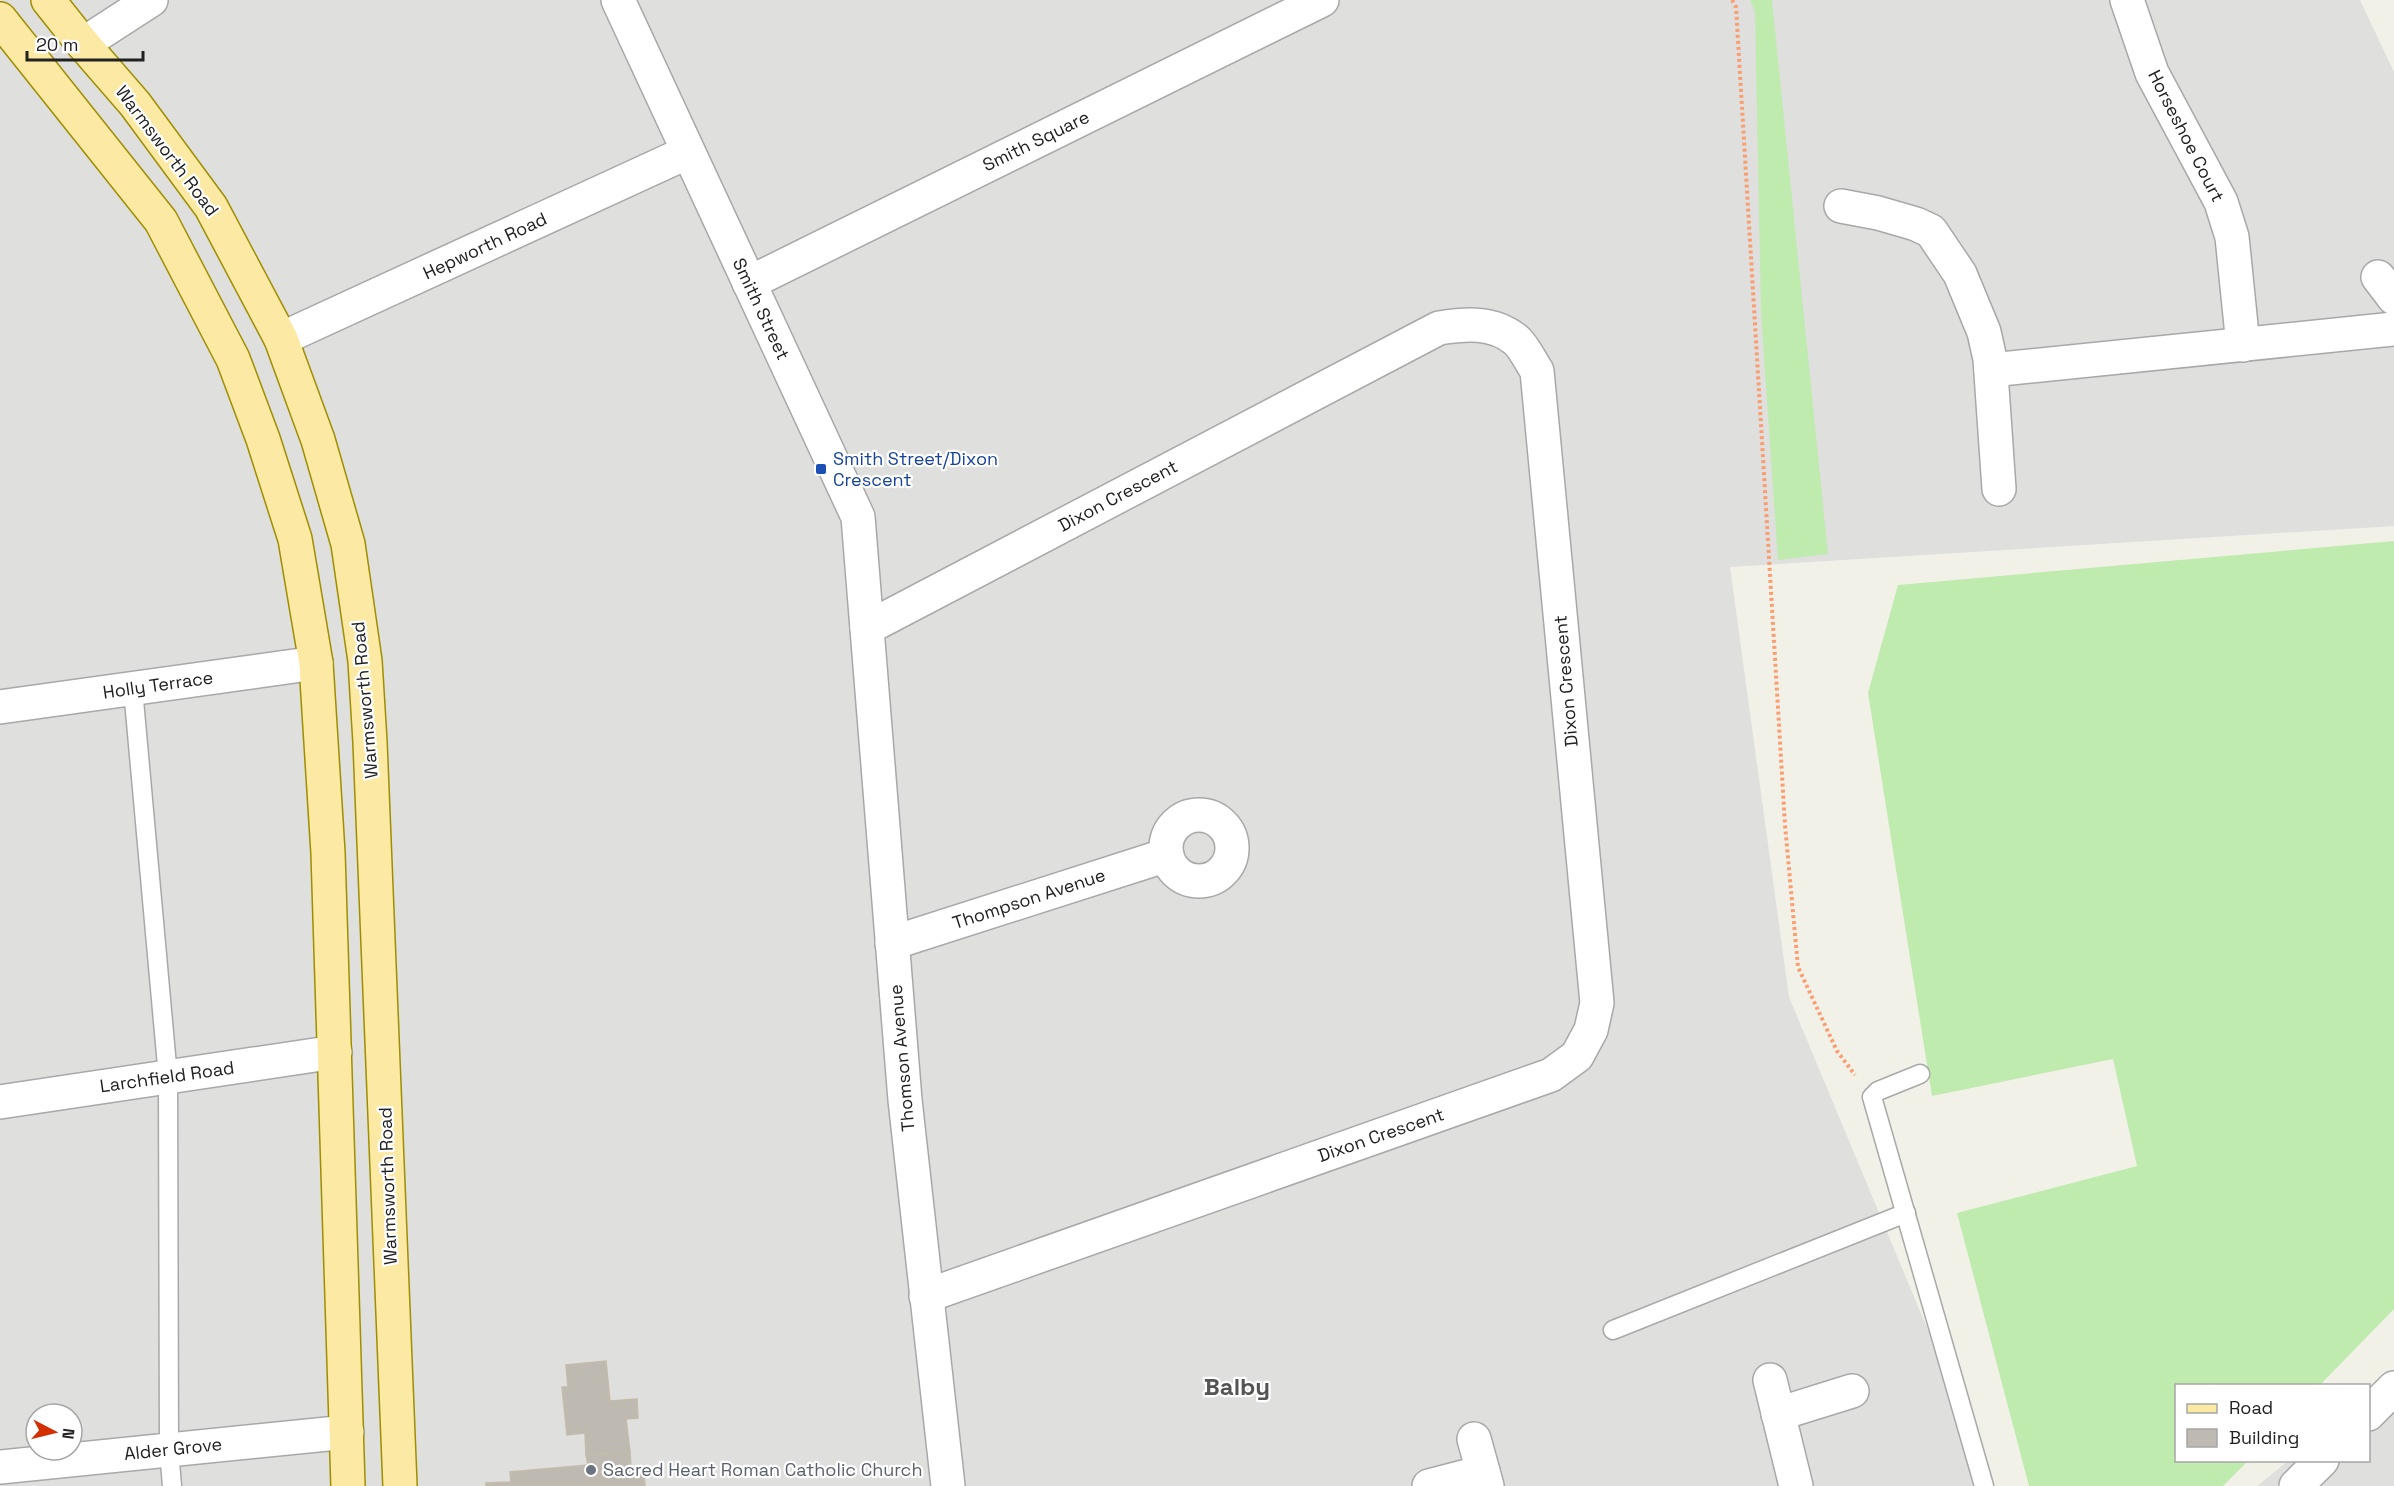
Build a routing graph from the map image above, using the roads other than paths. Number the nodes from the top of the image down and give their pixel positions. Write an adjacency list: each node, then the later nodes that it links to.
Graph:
1 (48, 0): 7 (main road, Warmsworth Road)
2 (151, 0): 7 (street)
3 (618, 0): 8 (street, Smith Street)
4 (1322, 0): 10 (street, Smith Square)
5 (2127, 0): 13 (street, Horseshoe Court)
6 (0, 19): 17 (main road)
7 (82, 44): 12 (main road, Warmsworth Road)
8 (688, 152): 10 (street, Smith Street); 12 (street, Hepworth Road)
9 (1841, 206): 14 (street)
10 (749, 283): 16 (street, Smith Street)
11 (2394, 328): 13 (street)
12 (281, 339): 42 (main road, Warmsworth Road)
13 (2243, 345): 14 (street)
14 (1991, 370): 15 (street)
15 (1999, 489)
16 (867, 628): 21 (street, Thomson Avenue); 27 (street, Dixon Crescent)
17 (316, 663): 18 (street, Holly Terrace); 22 (main road)
18 (133, 689): 19 (street, Holly Terrace); 24 (lane)
19 (0, 707)
20 (1167, 855): 21 (street, Thompson Avenue)
21 (892, 943): 27 (street, Thomson Avenue)
22 (335, 1052): 24 (street, Larchfield Road); 34 (main road)
23 (1920, 1074): 26 (lane)
24 (168, 1077): 25 (street, Larchfield Road); 36 (lane)
25 (0, 1102)
26 (1906, 1214): 28 (lane); 46 (lane)
27 (926, 1296): 43 (street, Thomson Avenue)
28 (1613, 1330)
29 (1770, 1380): 33 (street)
30 (2394, 1388): 32 (street)
31 (1852, 1391): 33 (street)
32 (2370, 1412)
33 (1779, 1414): 45 (street)
34 (347, 1432): 36 (street, Alder Grove); 41 (main road)
35 (1474, 1439): 39 (street)
36 (169, 1450): 38 (street, Alder Grove); 40 (lane)
37 (2321, 1462): 47 (street)
38 (0, 1467)
39 (1485, 1479): 44 (street)
40 (172, 1486)
41 (348, 1486)
42 (400, 1486)
43 (948, 1486)
44 (1429, 1486)
45 (1796, 1486)
46 (1984, 1486)
47 (2296, 1486)

